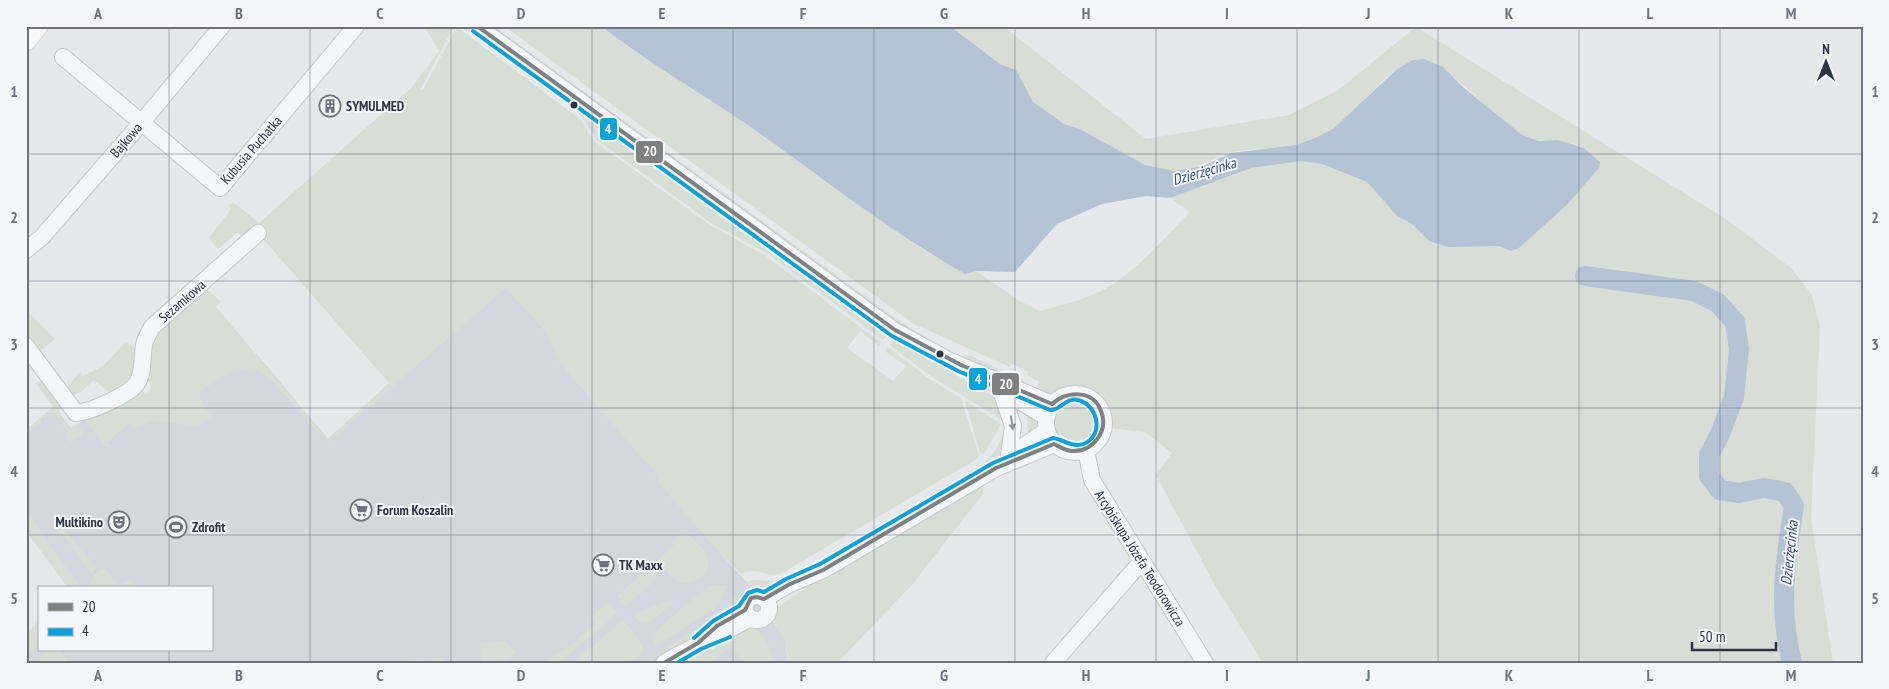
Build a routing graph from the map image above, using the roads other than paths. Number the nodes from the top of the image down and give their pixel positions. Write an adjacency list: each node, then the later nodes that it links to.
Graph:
1 (37, 26): 5 (main road)
2 (222, 26): 7 (street, Bajkowa)
3 (356, 26): 7 (street, Kubusia Puchatka)
4 (477, 26): 11 (street)
5 (26, 40)
6 (63, 57): 7 (street, Kubusia Puchatka)
7 (142, 122): 9 (street, Bajkowa)
8 (258, 233): 10 (street, Sezamkowa)
9 (26, 250)
10 (26, 346)
11 (948, 360): 12 (street); 13 (street)
12 (1001, 391): 13 (street); 15 (street, one-way to 15)
13 (1050, 424): 14 (street); 14 (street); 15 (street); 16 (street)
14 (1086, 450): 17 (street, Arcybiskupa Józefa Teodorowicza)
15 (1009, 456): 16 (street)
16 (996, 468): 18 (street)
17 (1142, 561): 19 (street); 20 (street, Arcybiskupa Józefa Teodorowicza)
18 (664, 663)
19 (1053, 663)
20 (1205, 663)

